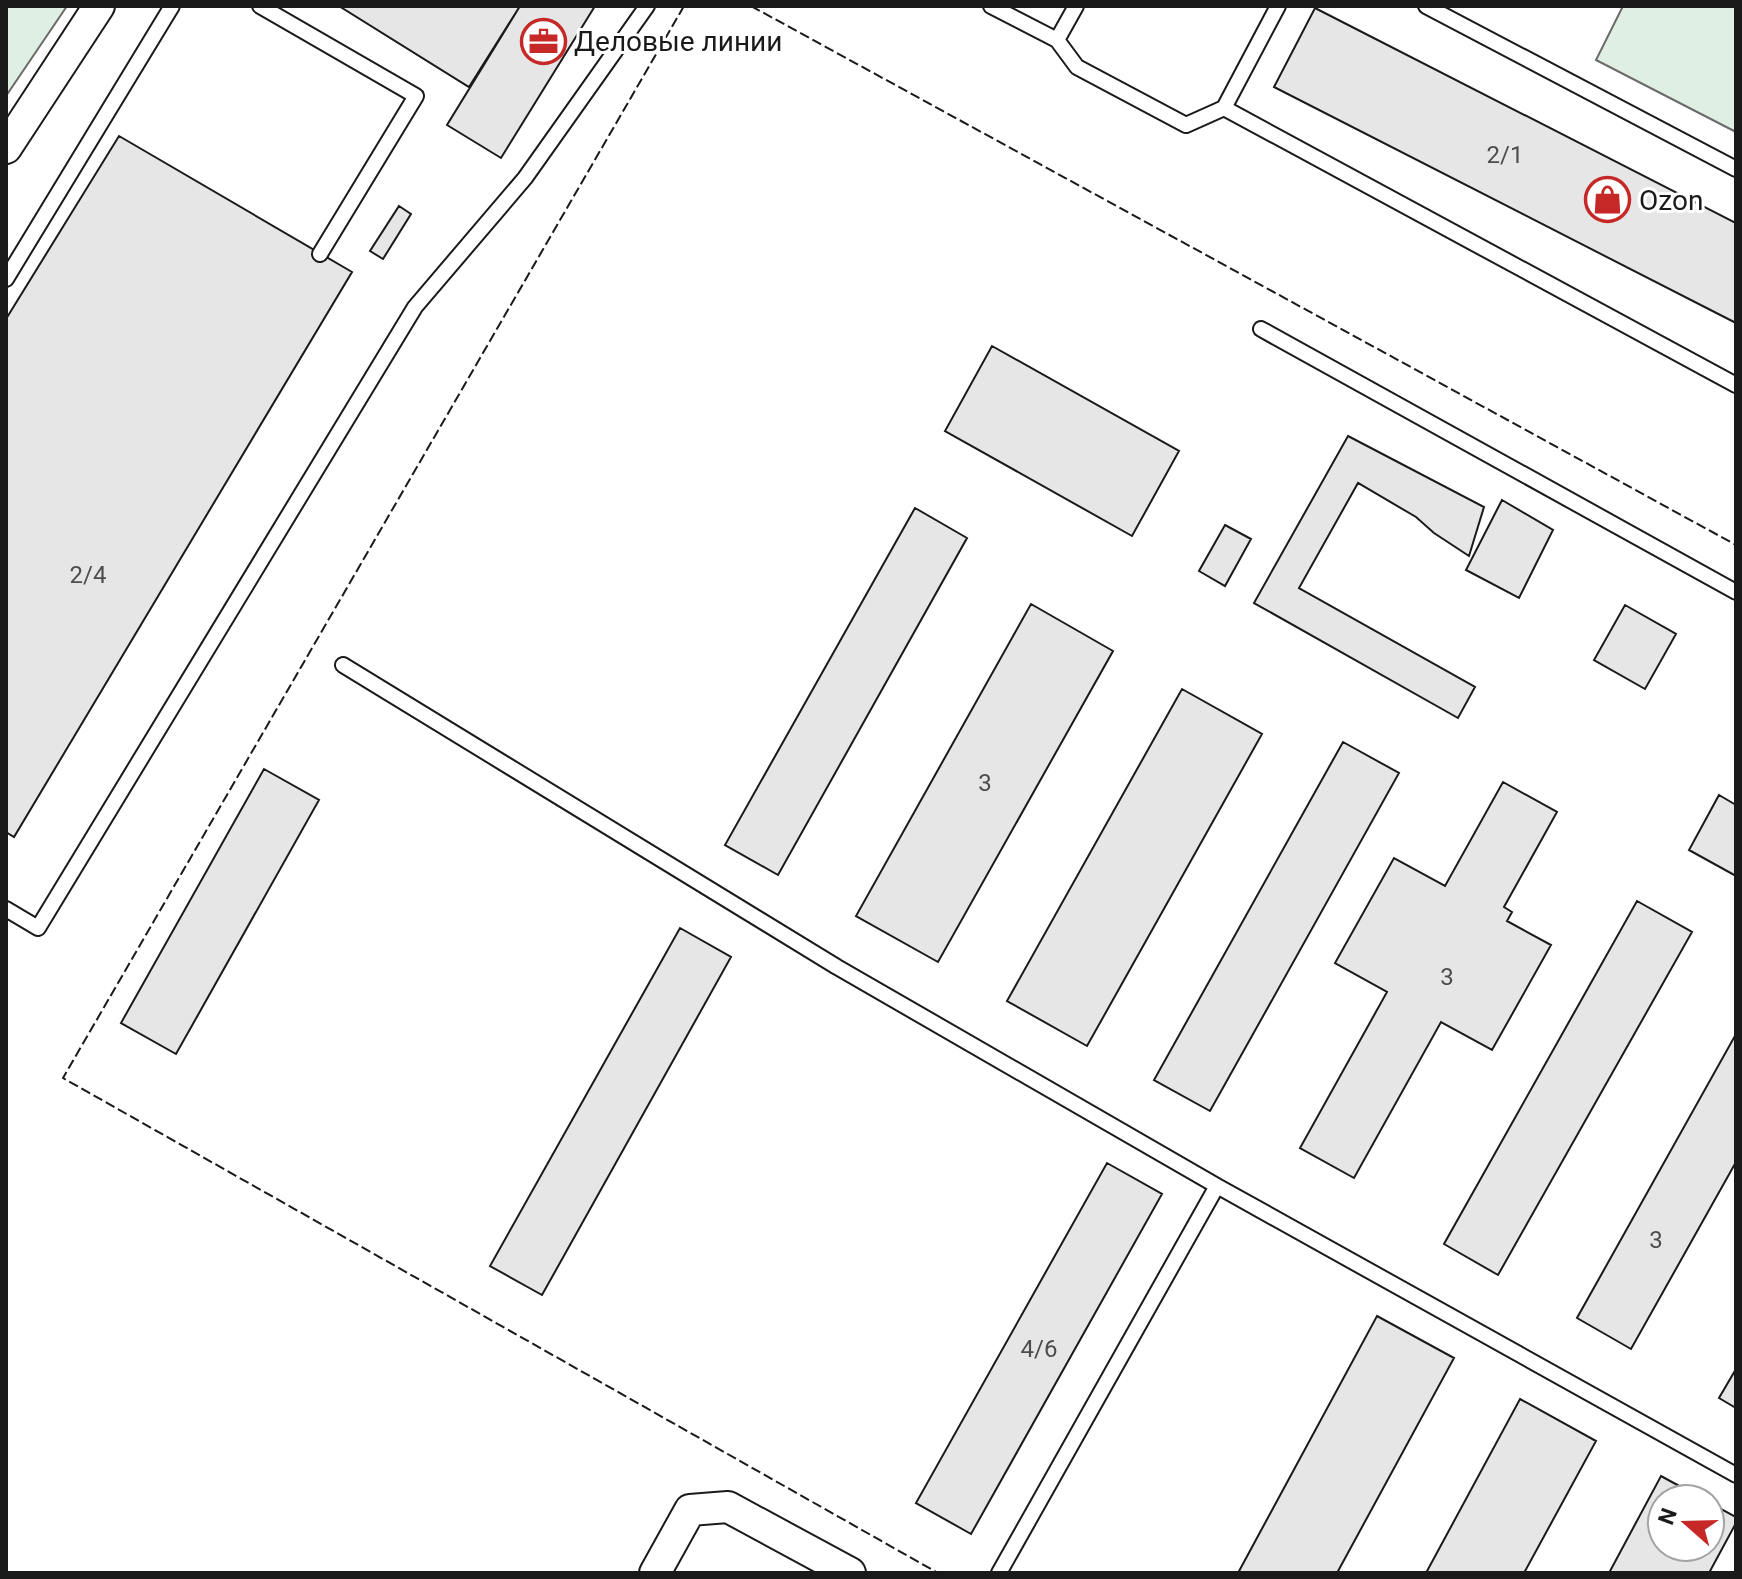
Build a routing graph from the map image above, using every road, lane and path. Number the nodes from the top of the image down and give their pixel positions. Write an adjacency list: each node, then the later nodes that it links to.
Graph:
1 (99, 6): 11 (street)
2 (172, 6): 14 (lane)
3 (260, 6): 13 (lane)
4 (647, 6): 19 (lane)
5 (991, 6): 9 (lane)
6 (1076, 6): 9 (lane)
7 (1278, 6): 10 (lane)
8 (1426, 6): 12 (lane)
9 (1057, 40): 10 (lane)
10 (1224, 108): 16 (lane)
11 (6, 148)
12 (1736, 169)
13 (320, 254)
14 (6, 279)
15 (1261, 329): 17 (lane)
16 (1736, 385)
17 (1736, 592)
18 (343, 665): 20 (lane)
19 (6, 909)
20 (1217, 1186): 21 (lane); 24 (lane)
21 (1736, 1475)
22 (655, 1573): 23 (street)
23 (850, 1573)
24 (999, 1573)

